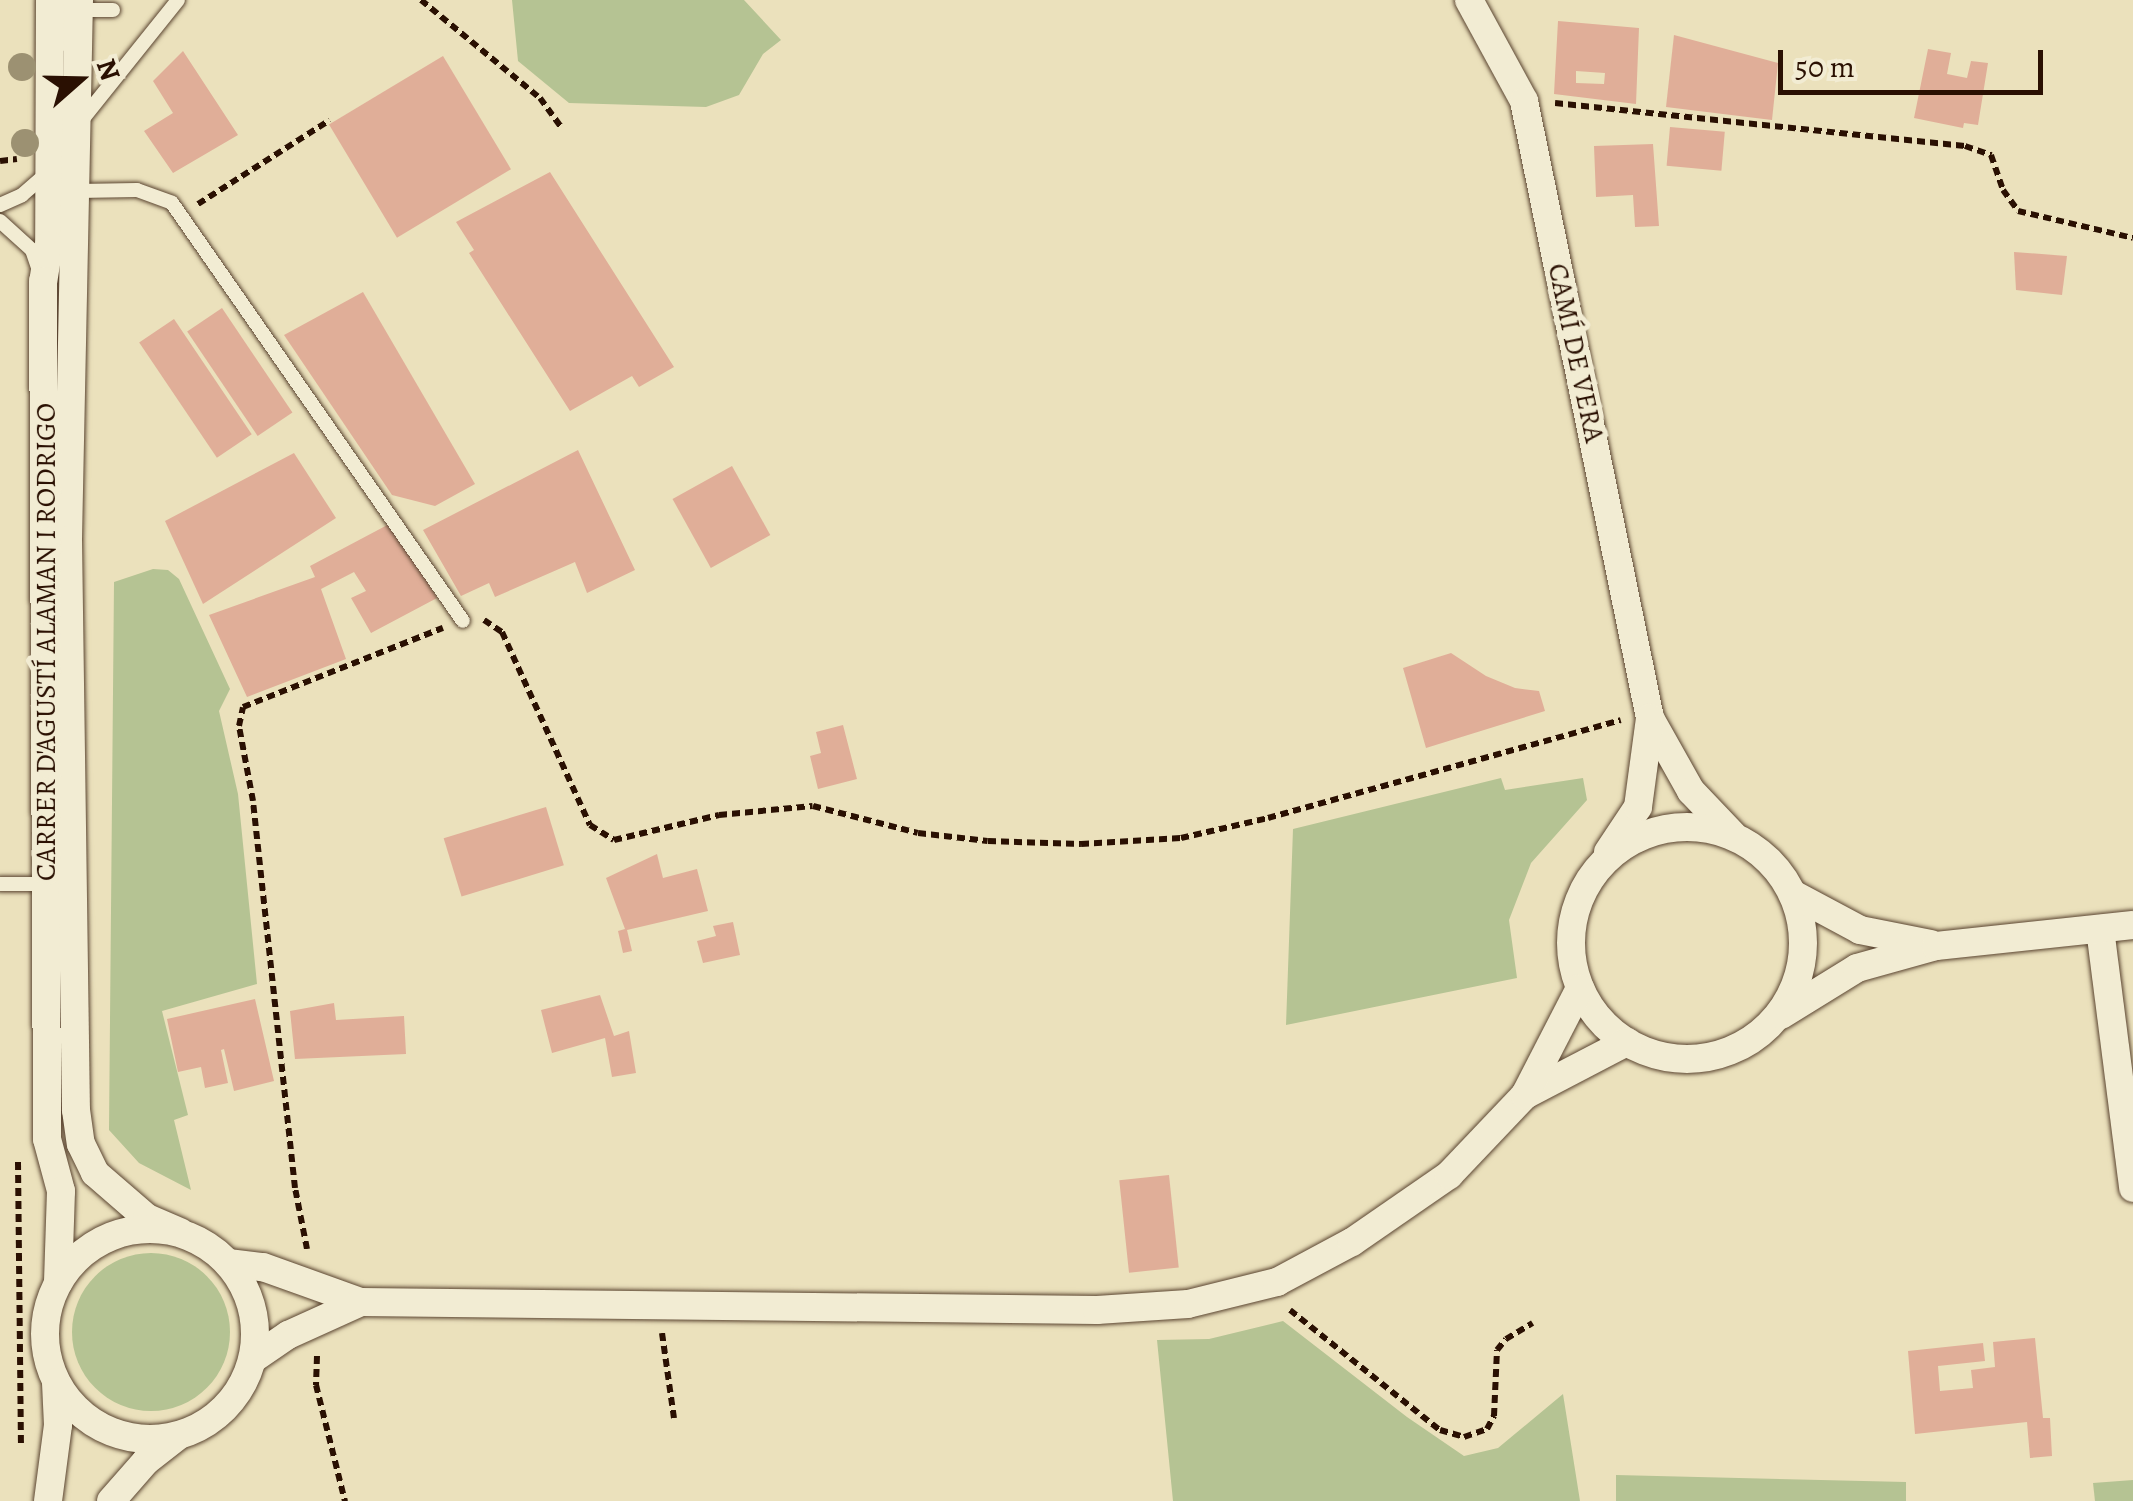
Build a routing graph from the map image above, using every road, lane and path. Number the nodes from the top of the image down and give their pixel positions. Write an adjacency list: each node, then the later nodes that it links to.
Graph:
1 (50, 0): 11 (street, CARRER D'AGUSTÍ ALAMAN I RODRIGO)
2 (178, 0): 9 (lane)
3 (421, 0): 10 (path)
4 (1469, 0): 7 (street, CAMÍ DE VERA)
5 (74, 3): 6 (lane); 9 (street, CARRER D'AGUSTÍ ALAMAN I RODRIGO); 11 (lane)
6 (113, 10)
7 (1524, 100): 16 (path); 19 (street, CAMÍ DE VERA)
8 (330, 120): 14 (path)
9 (79, 124): 12 (street, CARRER D'AGUSTÍ ALAMAN I RODRIGO)
10 (561, 127)
11 (49, 170): 13 (lane); 17 (street, CARRER D'AGUSTÍ ALAMAN I RODRIGO)
12 (78, 191): 14 (lane); 23 (street, CARRER D'AGUSTÍ ALAMAN I RODRIGO)
13 (0, 205)
14 (180, 216): 18 (lane)
15 (0, 221): 17 (lane)
16 (2133, 238)
17 (43, 281): 23 (street, CARRER D'AGUSTÍ ALAMAN I RODRIGO)
18 (463, 620): 19 (path); 36 (path)
19 (1650, 718): 20 (street, CAMÍ DE VERA); 21 (street, CAMÍ DE VERA)
20 (1733, 836): 21 (street); 24 (street)
21 (1598, 868): 28 (street)
22 (0, 884): 23 (lane)
23 (60, 884): 33 (street, CARRER D'AGUSTÍ ALAMAN I RODRIGO); 35 (street, CARRER D'AGUSTÍ ALAMAN I RODRIGO)
24 (1793, 894): 27 (street); 29 (street)
25 (2133, 925): 26 (street)
26 (2100, 929): 27 (street); 32 (street)
27 (1936, 946): 29 (street)
28 (1580, 988): 30 (street); 31 (street)
29 (1776, 1019): 30 (street)
30 (1627, 1042): 31 (street)
31 (1525, 1095): 37 (street)
32 (2133, 1188)
33 (180, 1232): 34 (street); 35 (street)
34 (228, 1263): 36 (street); 42 (street)
35 (58, 1283): 43 (street)
36 (314, 1285): 38 (street)
37 (1256, 1287): 39 (street); 41 (path)
38 (361, 1302): 39 (street); 40 (street)
39 (657, 1307): 44 (path)
40 (320, 1321): 42 (street); 48 (path)
41 (1533, 1323)
42 (253, 1360): 45 (street)
43 (56, 1381): 45 (street); 46 (street)
44 (674, 1418)
45 (178, 1436): 47 (street)
46 (48, 1501)
47 (110, 1501)
48 (345, 1501)

